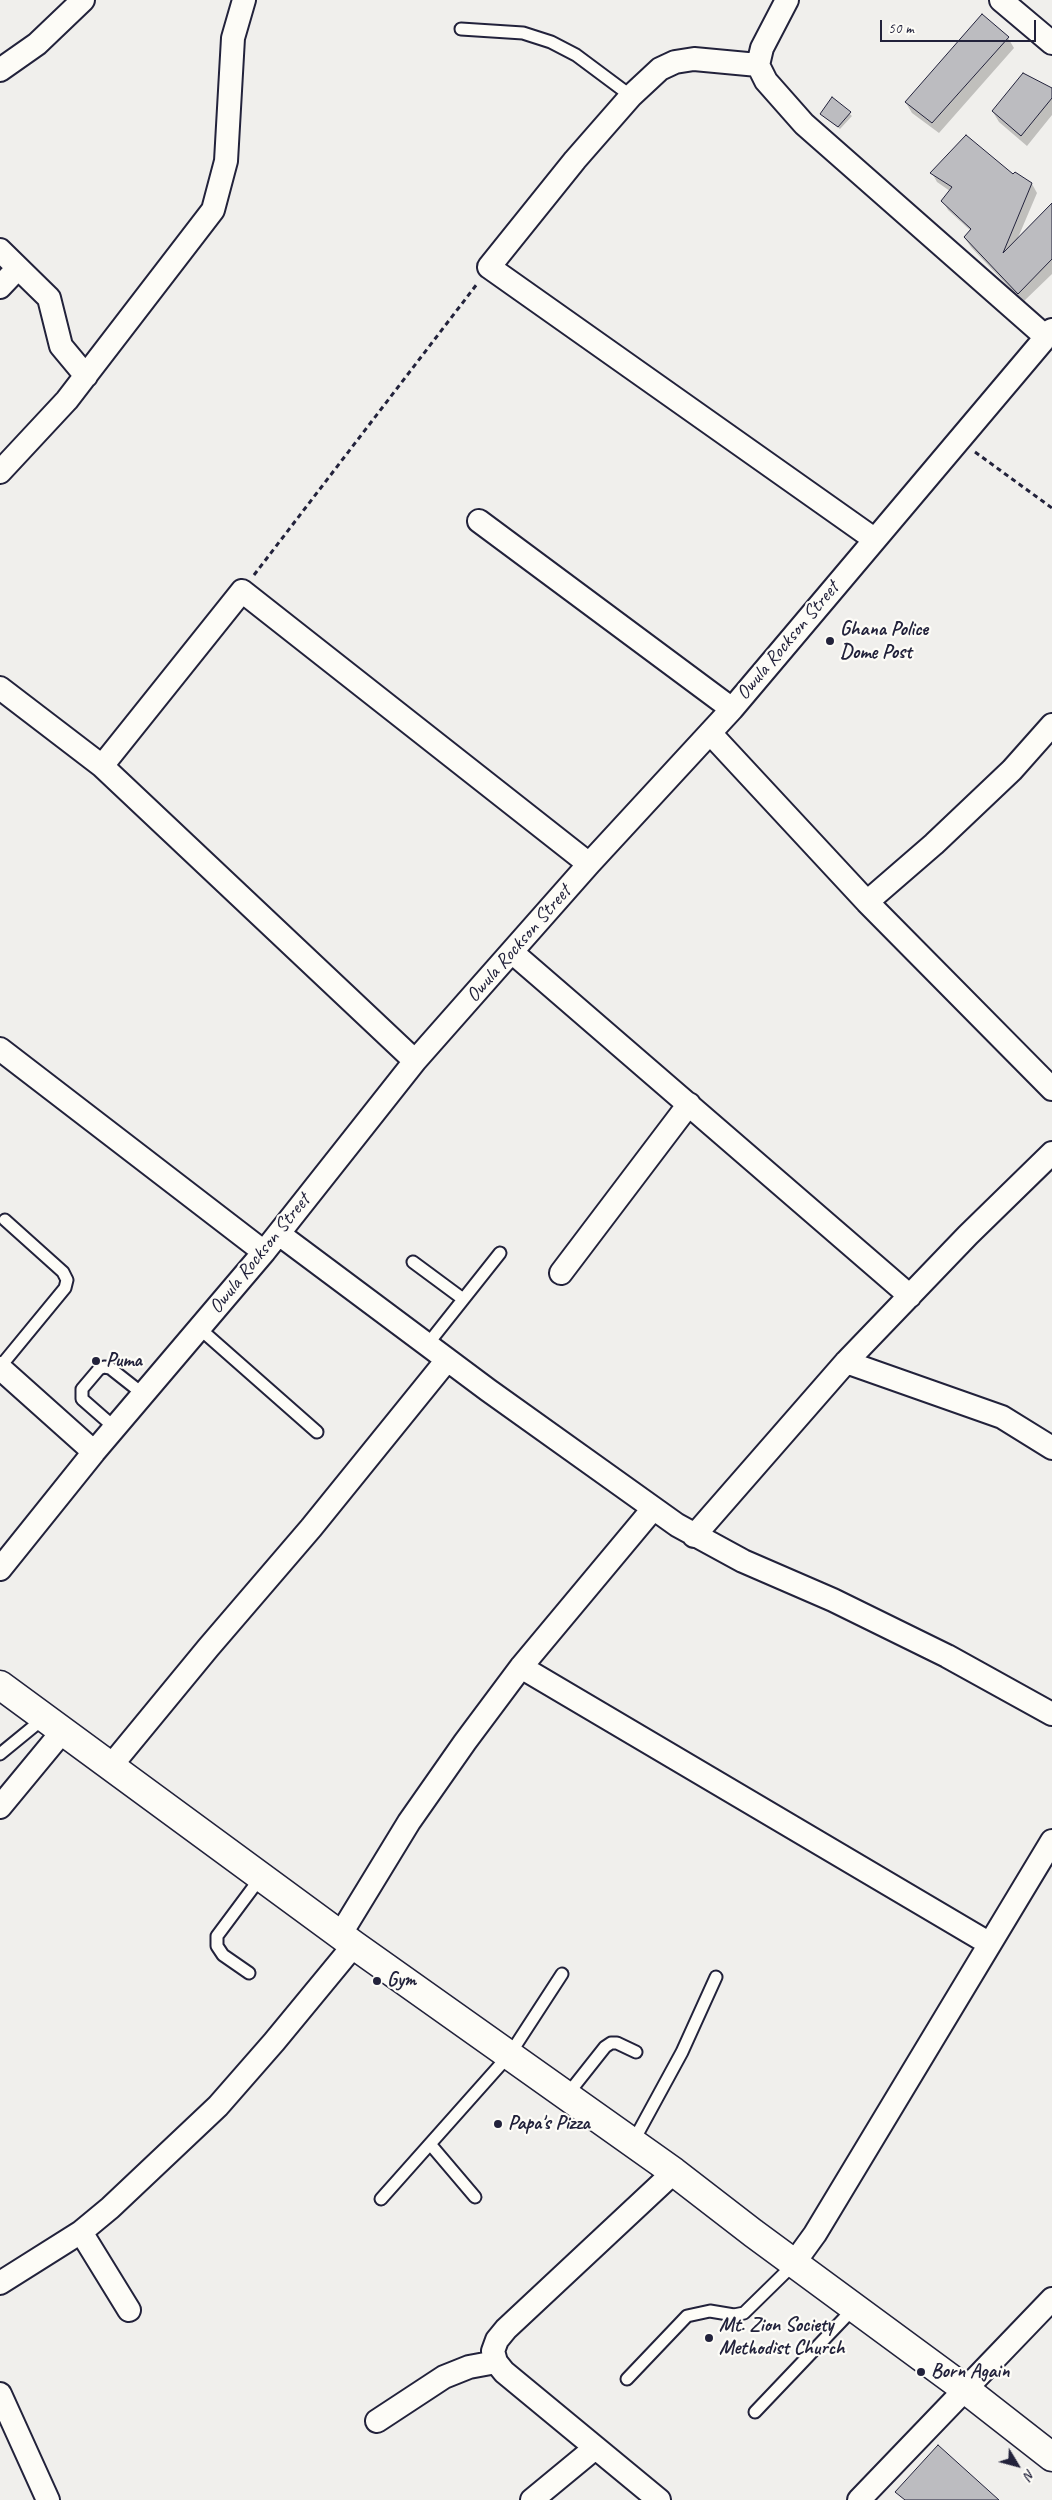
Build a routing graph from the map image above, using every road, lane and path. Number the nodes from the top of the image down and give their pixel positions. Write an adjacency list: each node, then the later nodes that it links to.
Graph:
1 (83, 0): 8 (street)
2 (244, 0): 15 (street)
3 (787, 0): 7 (street)
4 (1001, 0): 6 (street)
5 (461, 29): 9 (lane)
6 (1052, 43)
7 (758, 66): 9 (street); 14 (street)
8 (0, 70)
9 (631, 96): 11 (street)
10 (0, 250): 12 (street)
11 (489, 267): 20 (street); 21 (path)
12 (18, 268): 13 (street); 15 (street)
13 (0, 287)
14 (1049, 334): 16 (street, Owula Rockson Street)
15 (86, 376): 17 (street)
16 (958, 440): 18 (path); 20 (street, Owula Rockson Street)
17 (0, 472)
18 (1052, 508)
19 (479, 521): 23 (street)
20 (874, 539): 23 (street, Owula Rockson Street)
21 (242, 591): 26 (street); 27 (street)
22 (0, 688): 26 (street)
23 (732, 708): 25 (street, Owula Rockson Street)
24 (1052, 724): 28 (street)
25 (710, 733): 27 (street, Owula Rockson Street); 28 (street)
26 (102, 766): 31 (street)
27 (589, 864): 29 (street, Owula Rockson Street)
28 (867, 902): 32 (street)
29 (513, 953): 31 (street, Owula Rockson Street); 33 (street)
30 (0, 1049): 37 (street)
31 (415, 1061): 36 (street, Owula Rockson Street)
32 (1052, 1090)
33 (689, 1104): 40 (street); 41 (street)
34 (1052, 1153): 41 (street)
35 (5, 1220): 47 (lane)
36 (278, 1234): 37 (street, Owula Rockson Street); 44 (street)
37 (264, 1252): 43 (street, Owula Rockson Street)
38 (500, 1253): 42 (lane)
39 (413, 1262): 42 (lane)
40 (561, 1274)
41 (910, 1296): 46 (street)
42 (463, 1299): 44 (lane)
43 (199, 1328): 48 (street, Owula Rockson Street); 50 (lane)
44 (426, 1345): 45 (street)
45 (447, 1360): 53 (street); 61 (street)
46 (846, 1362): 51 (street); 54 (street)
47 (0, 1367): 52 (street)
48 (143, 1394): 49 (street, Owula Rockson Street); 49 (lane)
49 (114, 1427): 52 (street, Owula Rockson Street)
50 (317, 1432)
51 (1052, 1448)
52 (94, 1452): 55 (street, Owula Rockson Street)
53 (652, 1510): 54 (street); 56 (street)
54 (694, 1536): 58 (street)
55 (0, 1569)
56 (521, 1667): 65 (street); 66 (street)
57 (0, 1685): 59 (main road)
58 (1052, 1714)
59 (53, 1725): 60 (lane); 61 (main road); 62 (street)
60 (0, 1754)
61 (110, 1767): 64 (main road)
62 (0, 1807)
63 (1052, 1841): 66 (street)
64 (261, 1877): 65 (main road); 67 (lane)
65 (347, 1940): 71 (main road); 78 (street)
66 (990, 1944): 79 (street)
67 (249, 1973)
68 (562, 1974): 71 (lane)
69 (716, 1977): 73 (lane)
70 (636, 2052): 72 (lane)
71 (510, 2054): 72 (main road); 74 (lane)
72 (567, 2095): 73 (main road)
73 (633, 2142): 75 (main road)
74 (430, 2144): 76 (lane); 77 (lane)
75 (674, 2172): 79 (main road); 84 (street)
76 (475, 2197)
77 (381, 2198)
78 (81, 2232): 80 (street); 83 (street)
79 (794, 2264): 82 (main road); 85 (lane)
80 (0, 2283)
81 (1052, 2299): 86 (street)
82 (854, 2308): 86 (main road); 88 (lane)
83 (129, 2310)
84 (496, 2362): 89 (street); 90 (street)
85 (627, 2379)
86 (965, 2389): 91 (main road); 95 (street)
87 (0, 2394): 92 (street)
88 (756, 2412)
89 (377, 2421)
90 (595, 2448): 93 (street); 94 (street)
91 (1052, 2457)
92 (48, 2500)
93 (532, 2500)
94 (659, 2500)
95 (859, 2500)

